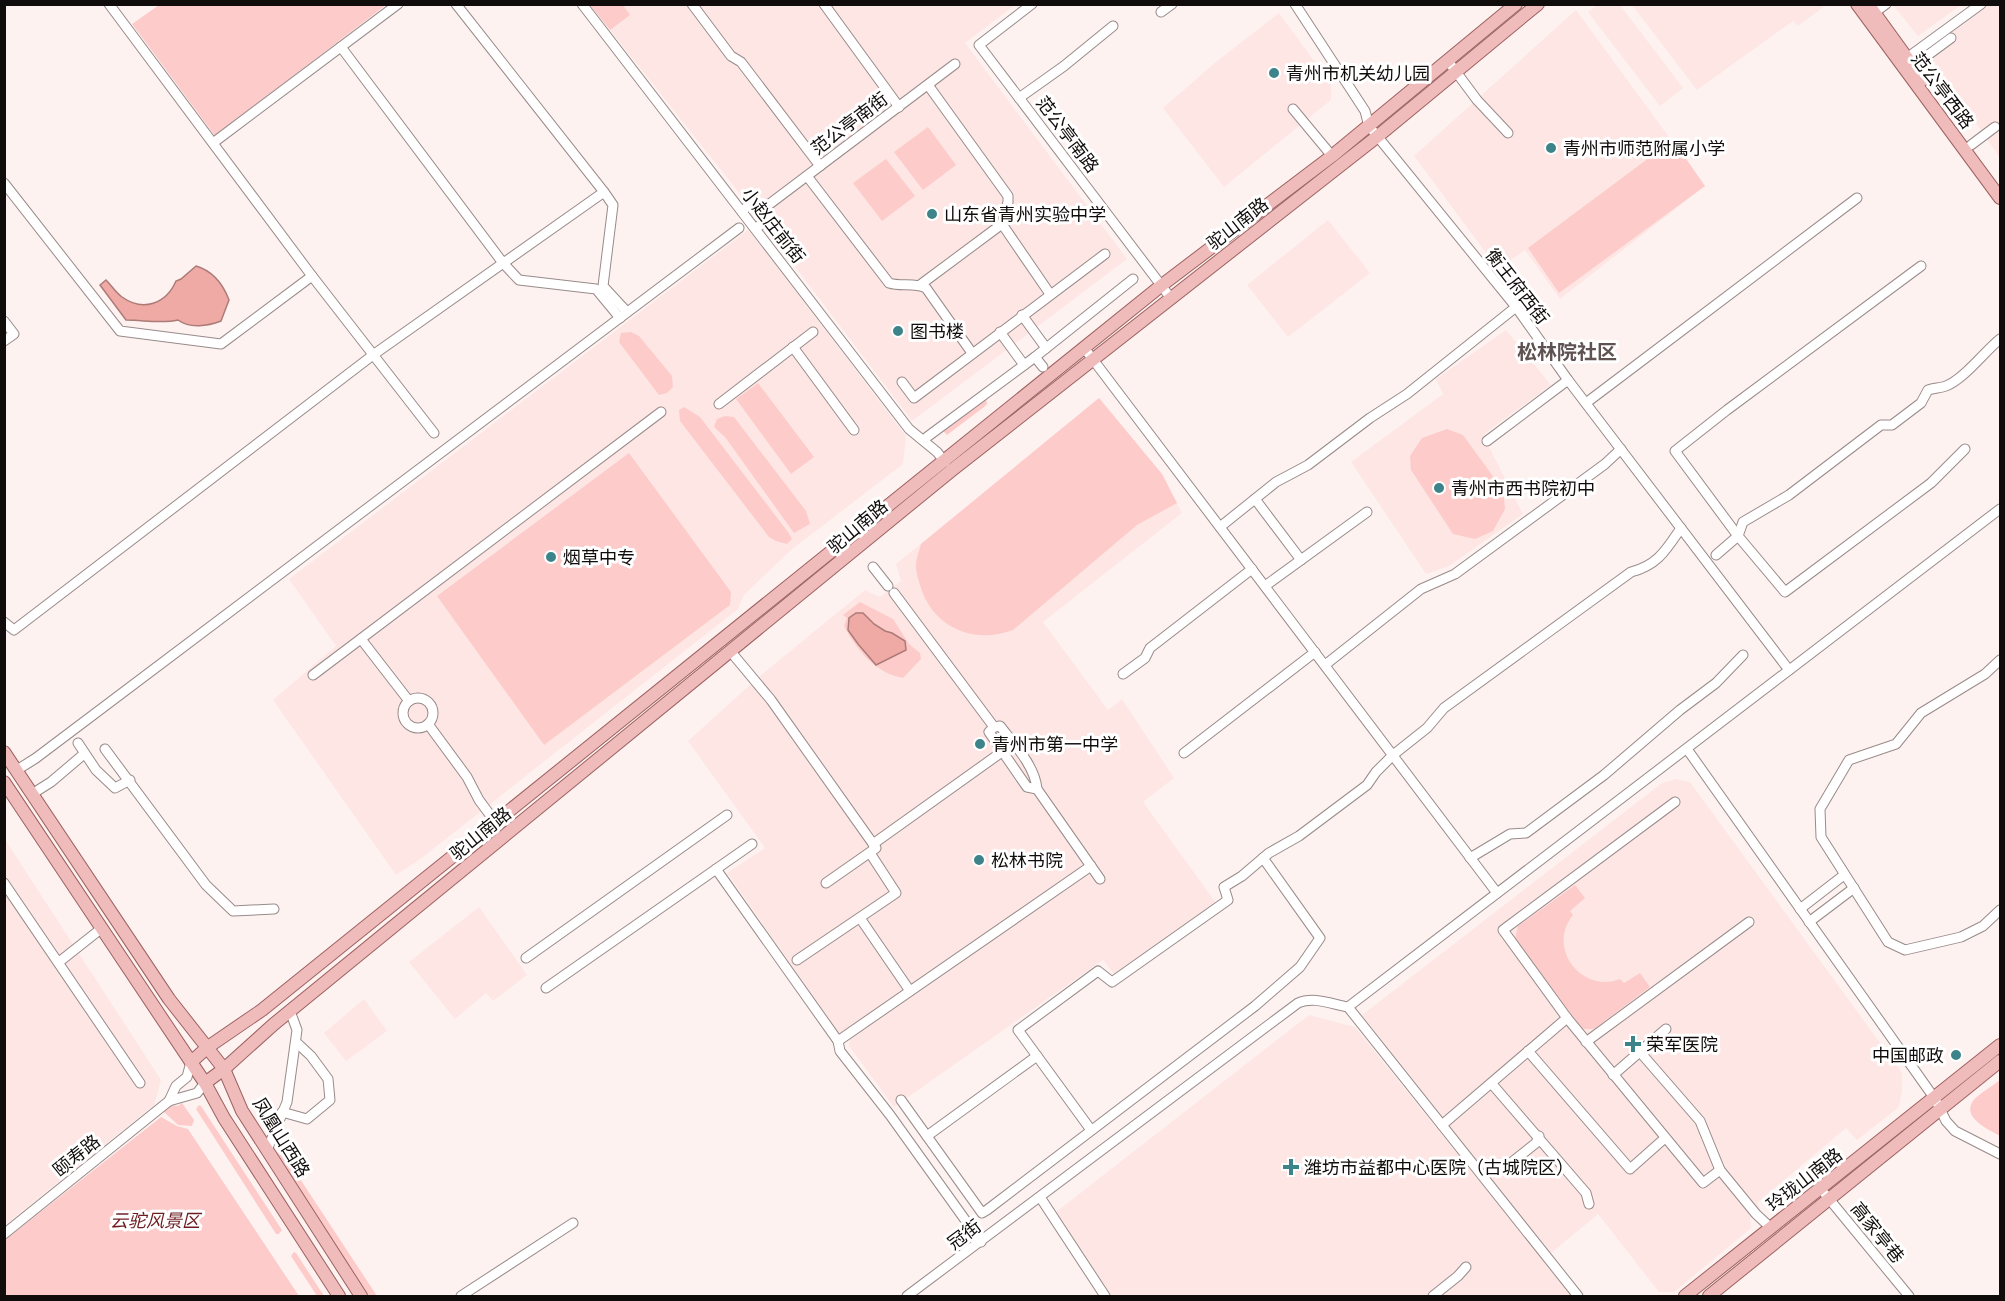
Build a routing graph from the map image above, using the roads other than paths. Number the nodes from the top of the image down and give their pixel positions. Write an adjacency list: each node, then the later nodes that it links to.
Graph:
1 (109, 4): 32 (street)
2 (398, 4): 19 (street)
3 (456, 4): 39 (street)
4 (582, 4): 43 (street, 小赵庄前街)
5 (692, 4): 35 (street)
6 (824, 4): 26 (street)
7 (1032, 4): 25 (street, 范公亭南路)
8 (1172, 4): 16 (street)
9 (1295, 4): 28 (street, 衡王府西街)
10 (1516, 4): 20 (main road, 驼山南路)
11 (1538, 4): 23 (main road, 驼山南路)
12 (1857, 4): 41 (main road, 范公亭西路)
13 (1886, 4): 15 (street)
14 (1982, 4): 21 (street)
15 (1871, 9): 21 (main road, 范公亭西路)
16 (1161, 12)
17 (1113, 26): 25 (street)
18 (1951, 38): 21 (street)
19 (341, 47): 32 (street); 48 (street)
20 (1448, 61): 23 (street); 28 (main road, 驼山南路)
21 (1910, 62): 33 (main road, 范公亭西路)
22 (955, 64): 24 (street, 范公亭南街)
23 (1458, 72): 30 (street); 31 (main road, 驼山南路)
24 (928, 85): 26 (street, 范公亭南街); 44 (street)
25 (1019, 98): 53 (street, 范公亭南路)
26 (899, 106): 35 (street, 范公亭南街)
27 (1293, 109): 34 (street)
28 (1369, 126): 31 (street, 衡王府西街); 34 (main road, 驼山南路)
29 (1995, 127): 33 (street)
30 (1508, 133)
31 (1378, 136): 55 (main road, 驼山南路); 56 (street, 衡王府西街)
32 (213, 143): 50 (street)
33 (1971, 145): 38 (main road, 范公亭西路)
34 (1332, 156): 53 (main road, 驼山南路)
35 (820, 166): 36 (street, 范公亭南街)
36 (807, 176): 42 (street, 范公亭南街); 52 (street)
37 (4, 183): 50 (street)
38 (2001, 185)
39 (603, 192): 48 (street); 57 (street)
40 (1857, 198): 74 (street)
41 (2001, 198)
42 (763, 209): 43 (street); 46 (street)
43 (742, 211): 46 (street, 小赵庄前街)
44 (1002, 224): 52 (street); 54 (street)
45 (739, 228): 57 (street)
46 (756, 228): 83 (street, 小赵庄前街)
47 (1105, 254): 54 (street)
48 (503, 263): 57 (street); 68 (street)
49 (1921, 266): 89 (street)
50 (312, 276): 68 (street)
51 (1133, 279): 65 (street)
52 (920, 285): 66 (street)
53 (1162, 285): 55 (street, 范公亭南路); 67 (main road, 驼山南路)
54 (1050, 294): 58 (street)
55 (1170, 297): 67 (main road, 驼山南路)
56 (1516, 307): 72 (street, 衡王府西街); 84 (street)
57 (623, 315): 117 (street)
58 (1022, 315): 61 (street); 65 (street)
59 (4, 321): 63 (street)
60 (813, 332): 64 (street)
61 (1000, 332): 66 (street); 70 (street)
62 (2001, 339): 89 (street)
63 (4, 341)
64 (793, 347): 75 (street); 77 (street)
65 (1046, 348): 69 (street)
66 (972, 353): 73 (street)
67 (1089, 353): 83 (main road, 驼山南路); 87 (street); 97 (main road, 驼山南路)
68 (373, 355): 78 (street); 95 (street)
69 (1035, 357): 70 (street); 71 (street)
70 (1024, 365): 79 (street)
71 (1043, 367)
72 (1568, 380): 74 (street, 衡王府西街); 80 (street)
73 (902, 382)
74 (1586, 403): 81 (street, 衡王府西街)
75 (719, 404)
76 (661, 412): 96 (street)
77 (854, 430)
78 (434, 433)
79 (927, 437)
80 (1487, 441)
81 (1621, 449): 88 (street, 衡王府西街); 101 (street)
82 (1965, 449): 89 (street)
83 (945, 462): 124 (main road, 驼山南路)
84 (1255, 499): 87 (street); 91 (street)
85 (2001, 509): 102 (street)
86 (1367, 512): 91 (street)
87 (1220, 527): 93 (street)
88 (1681, 528): 102 (street, 衡王府西街); 116 (street)
89 (1738, 536): 90 (street)
90 (1716, 555)
91 (1301, 560): 94 (street)
92 (873, 567): 107 (street)
93 (1252, 569): 94 (street); 103 (street)
94 (1265, 586): 98 (street)
95 (4, 622)
96 (361, 639): 104 (street); 105 (street)
97 (731, 652): 126 (street); 150 (main road, 驼山南路)
98 (1315, 652): 101 (street); 114 (street)
99 (1743, 655): 128 (street)
100 (2001, 660): 131 (street)
101 (1325, 665): 116 (street)
102 (1789, 670): 111 (street)
103 (1124, 674)
104 (313, 675)
105 (408, 701): 106 (street); 106 (street)
106 (428, 724): 124 (street)
107 (994, 727): 109 (street); 113 (street)
108 (78, 743): 115 (street)
109 (1013, 744): 113 (street); 120 (street)
110 (105, 749): 118 (street)
111 (1687, 749): 136 (street); 138 (street)
112 (4, 752): 117 (main road, 凤凰山西路)
113 (1002, 752): 120 (street); 126 (street)
114 (1184, 753)
115 (84, 754): 118 (street); 121 (street)
116 (1392, 755): 127 (street); 128 (street)
117 (17, 770): 121 (main road, 凤凰山西路)
118 (130, 780): 137 (street)
119 (4, 782): 143 (main road, 凤凰山西路)
120 (1037, 789): 129 (street)
121 (32, 794): 157 (main road, 凤凰山西路)
122 (1675, 802): 151 (street)
123 (727, 815): 144 (street)
124 (496, 823): 157 (main road, 驼山南路)
125 (752, 844): 130 (street)
126 (871, 848): 134 (street); 140 (street)
127 (1263, 858): 160 (street); 173 (street)
128 (1470, 858): 136 (street)
129 (1091, 866): 132 (street); 148 (street)
130 (716, 869): 147 (street); 153 (street)
131 (1844, 875): 135 (street); 138 (street)
132 (1100, 879)
133 (4, 883): 146 (street)
134 (826, 884)
135 (1854, 888): 139 (street); 142 (street)
136 (1497, 893): 149 (street)
137 (274, 909)
138 (1800, 909): 142 (street)
139 (2001, 910)
140 (860, 918): 145 (street); 148 (street)
141 (1749, 922): 155 (street)
142 (1809, 922): 170 (street)
143 (102, 928): 146 (street); 162 (main road, 凤凰山西路)
144 (526, 958)
145 (797, 960)
146 (59, 962): 165 (street)
147 (546, 988)
148 (910, 991): 153 (street)
149 (1348, 1007): 172 (street); 182 (street, 冠街)
150 (290, 1011): 154 (street); 163 (main road, 驼山南路)
151 (1567, 1018): 155 (street); 158 (street)
152 (1666, 1029): 159 (street)
153 (838, 1041): 188 (street)
154 (296, 1042): 171 (street); 171 (street)
155 (1587, 1042): 164 (street)
156 (2001, 1045): 170 (main road)
157 (208, 1047): 162 (main road, 驼山南路); 163 (main road, 凤凰山西路)
158 (1528, 1051): 167 (street); 176 (street)
159 (1640, 1052): 164 (street); 180 (street)
160 (1037, 1056): 173 (street); 174 (street)
161 (2001, 1061): 170 (main road)
162 (190, 1062): 166 (main road, 凤凰山西路); 169 (street)
163 (224, 1069): 166 (main road, 驼山南路); 177 (main road, 凤凰山西路)
164 (1613, 1075): 176 (street)
165 (140, 1083)
166 (205, 1083): 169 (street); 190 (main road, 凤凰山西路)
167 (1492, 1084): 172 (street); 175 (street)
168 (901, 1100): 174 (street)
169 (169, 1101): 187 (street, 颐寿路)
170 (1938, 1104): 178 (street); 181 (main road, 玲珑山南路); 183 (main road, 玲珑山南路)
171 (282, 1112): 177 (street)
172 (1442, 1125): 196 (street)
173 (1091, 1130): 174 (street)
174 (927, 1136)
175 (1539, 1137): 179 (street); 184 (street)
176 (1665, 1138): 180 (street)
177 (267, 1150): 191 (main road, 凤凰山西路)
178 (2001, 1154)
179 (1512, 1162)
180 (1720, 1170): 186 (street)
181 (1821, 1188): 183 (street, 高家亭巷); 186 (main road, 玲珑山南路)
182 (1040, 1197): 188 (street, 冠街); 194 (street)
183 (1830, 1199): 198 (main road, 玲珑山南路); 199 (street, 高家亭巷)
184 (1589, 1204)
185 (573, 1223): 192 (street)
186 (1771, 1228): 197 (main road, 玲珑山南路)
187 (4, 1234)
188 (981, 1242): 193 (street, 冠街)
189 (1466, 1267): 195 (street)
190 (339, 1296)
191 (361, 1296)
192 (461, 1296)
193 (907, 1296)
194 (1105, 1296)
195 (1433, 1296)
196 (1578, 1296)
197 (1685, 1296)
198 (1708, 1296)
199 (1909, 1296)

